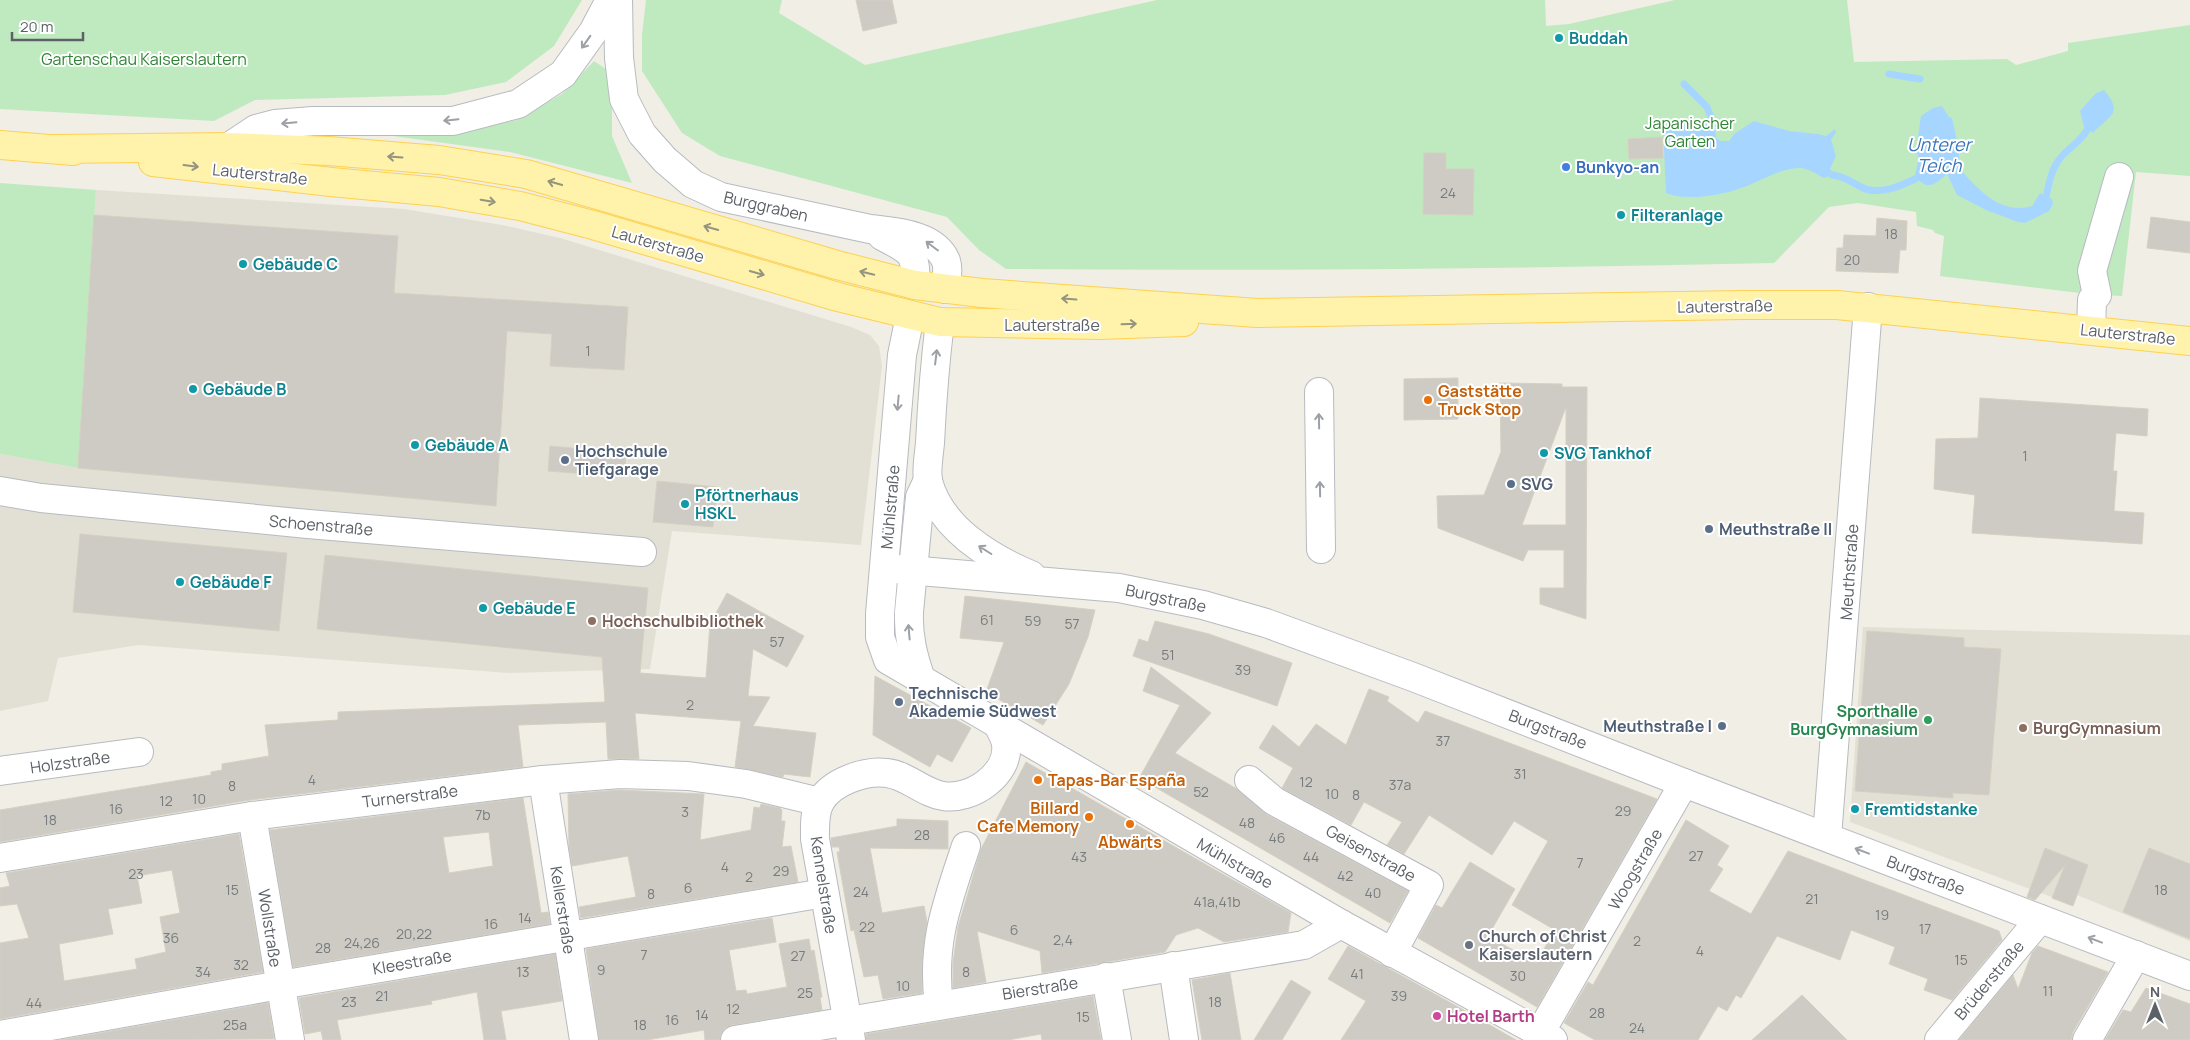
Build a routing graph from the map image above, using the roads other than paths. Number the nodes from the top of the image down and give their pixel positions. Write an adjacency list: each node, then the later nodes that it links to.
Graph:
1 (610, 0): 4 (street, one-way to 4)
2 (618, 0): 7 (street, Burggraben)
3 (0, 145): 5 (main road, Lauterstraße)
4 (229, 147): 5 (main road, Lauterstraße); 8 (main road, Lauterstraße, one-way to 4)
5 (56, 149): 12 (main road, Lauterstraße, one-way to 12)
6 (2119, 177): 14 (street)
7 (870, 229): 8 (street, Burggraben); 9 (street, Burggraben, one-way to 7)
8 (914, 285): 9 (main road, Lauterstraße); 12 (main road)
9 (945, 289): 11 (main road, Lauterstraße, one-way to 9); 13 (main road)
10 (1868, 307): 11 (main road, Lauterstraße); 14 (main road, Lauterstraße); 33 (street, Meuthstraße)
11 (1257, 313): 13 (main road, Lauterstraße, one-way to 11)
12 (910, 316): 13 (main road, Lauterstraße); 21 (street, Mühlstraße, one-way to 21)
13 (940, 322): 17 (street, Mühlstraße, one-way to 13)
14 (2091, 330): 15 (main road, Lauterstraße)
15 (2190, 341)
16 (1319, 392): 19 (street, one-way to 16)
17 (928, 480): 22 (street, Mühlstraße); 23 (street, Mühlstraße, one-way to 17)
18 (0, 491): 20 (street, Schoenstraße)
19 (1321, 549)
20 (642, 552)
21 (885, 568): 22 (street, Burgstraße); 24 (street, Mühlstraße)
22 (914, 570): 23 (street, Burgstraße); 24 (street, Mühlstraße, one-way to 22)
23 (1044, 581): 30 (street, Burgstraße)
24 (921, 678): 25 (street, Mühlstraße)
25 (997, 723): 31 (street); 38 (street, Mühlstraße)
26 (139, 752): 27 (street, Holzstraße)
27 (0, 771)
28 (543, 780): 31 (street, Turnerstraße); 32 (street, Turnerstraße); 39 (street, Kellerstraße)
29 (1249, 780): 40 (street, Geisenstraße)
30 (1684, 783): 33 (street, Burgstraße); 49 (street, Woogstraße)
31 (820, 802): 36 (street, Kennelstraße)
32 (252, 816): 35 (street, Turnerstraße); 45 (street, Wollstraße)
33 (1827, 837): 37 (street, Burgstraße, one-way to 33)
34 (966, 846): 46 (street)
35 (0, 858)
36 (824, 892): 39 (street, Kleestraße); 47 (street, Kennelstraße)
37 (2040, 919): 41 (street, Burgstraße, one-way to 37); 55 (street, Brüderstraße)
38 (1341, 924): 40 (street, Mühlstraße); 42 (street, Bierstraße)
39 (567, 935): 45 (street, Kleestraße); 51 (street, Kellerstraße)
40 (1392, 953): 49 (street, Mühlstraße)
41 (2136, 956): 43 (street, Burgstraße); 56 (street)
42 (1173, 966): 44 (street, Bierstraße); 54 (street)
43 (2190, 976)
44 (1106, 978): 46 (street, Bierstraße); 53 (street)
45 (280, 985): 48 (street, Kleestraße); 50 (street, Wollstraße)
46 (939, 1005): 47 (street, Bierstraße)
47 (849, 1030): 52 (street, Bierstraße)
48 (0, 1035)
49 (1547, 1036)
50 (290, 1040)
51 (584, 1040)
52 (735, 1040)
53 (1116, 1040)
54 (1184, 1040)
55 (1939, 1040)
56 (2087, 1040)

